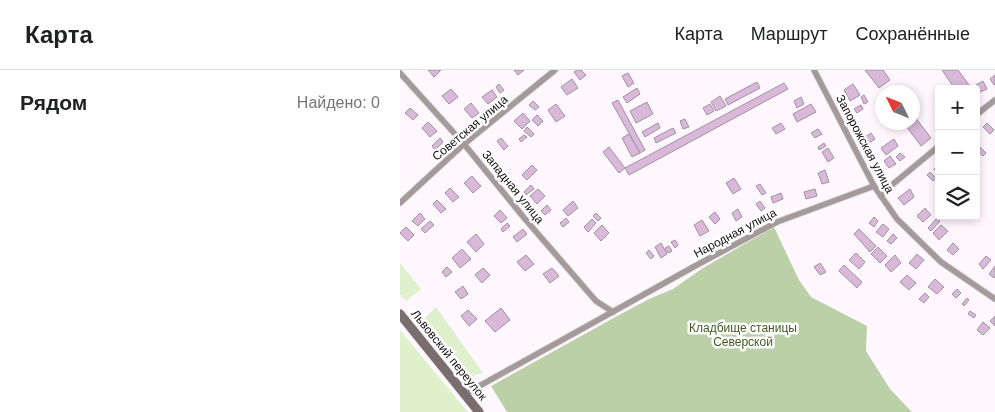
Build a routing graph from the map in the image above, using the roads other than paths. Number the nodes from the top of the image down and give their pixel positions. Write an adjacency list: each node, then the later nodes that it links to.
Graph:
1 (555, 70): 6 (street, Советская улица)
2 (814, 70): 8 (street, Запорожская улица)
3 (400, 73): 6 (street, Западная улица)
4 (995, 100): 5 (street)
5 (980, 112)
6 (464, 144): 10 (street, Советская улица); 12 (street, Западная улица)
7 (935, 149): 9 (street)
8 (874, 186): 9 (street, Запорожская улица); 12 (street, Народная улица)
9 (881, 196): 11 (street, Запорожская улица)
10 (400, 203)
11 (995, 299)
12 (612, 312): 14 (street, Народная улица)
13 (400, 314): 14 (main road, Львовский переулок)
14 (465, 394): 15 (main road, Львовский переулок)
15 (479, 412)

